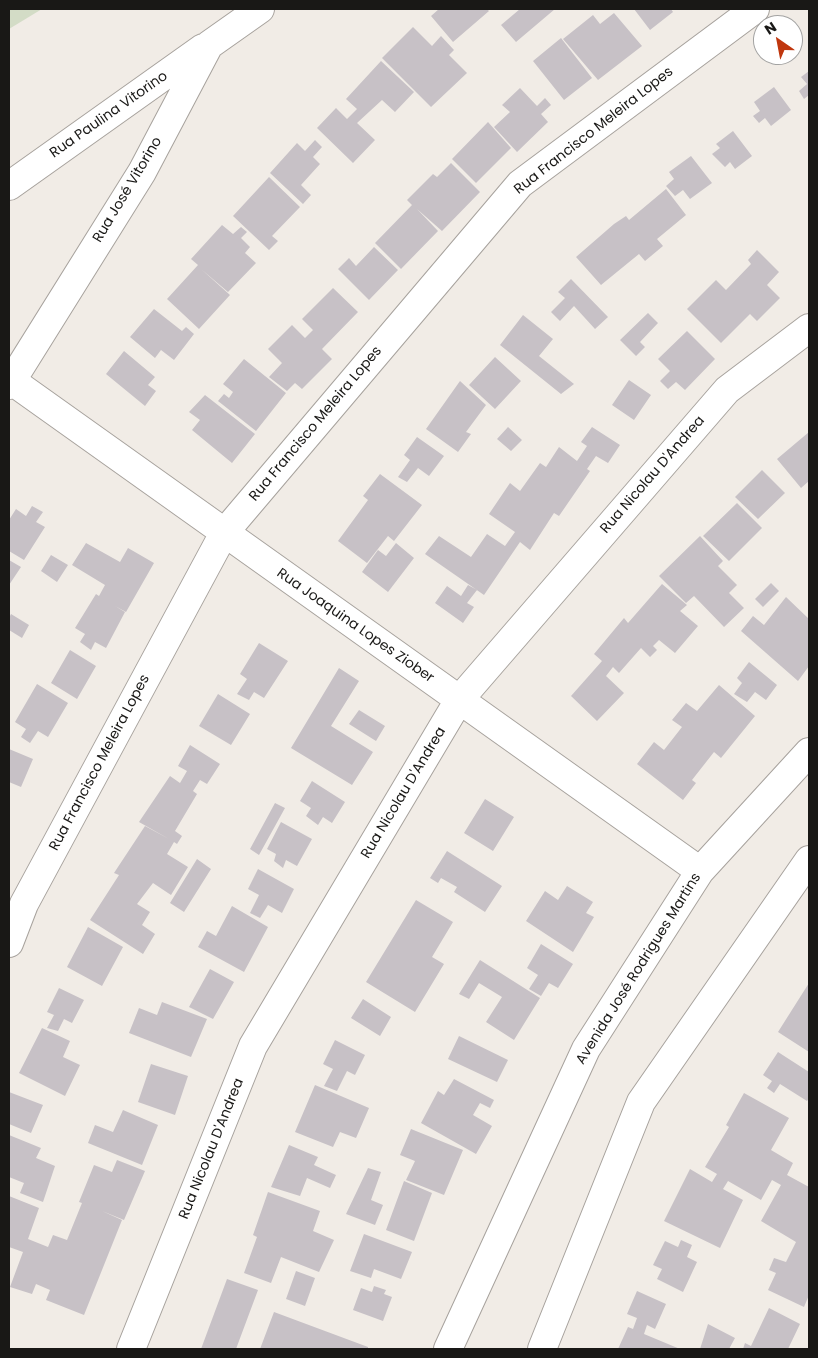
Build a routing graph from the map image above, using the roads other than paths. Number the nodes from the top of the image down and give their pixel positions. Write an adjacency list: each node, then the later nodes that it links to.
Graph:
1 (260, 9): 3 (street, Rua José Vitorino)
2 (754, 9): 7 (street, Rua Francisco Meleira Lopes)
3 (208, 45): 4 (street, Rua Paulina Vitorino); 6 (street, Rua José Vitorino)
4 (9, 186)
5 (809, 328): 8 (street, Rua Nicolau D'Andrea)
6 (10, 383): 7 (street, Rua Joaquina Lopes Ziober)
7 (224, 532): 8 (street, Rua Joaquina Lopes Ziober); 12 (street, Rua Francisco Meleira Lopes)
8 (459, 700): 11 (street, Rua Joaquina Lopes Ziober); 13 (street, Rua Nicolau D'Andrea)
9 (809, 752): 11 (street, Avenida José Rodrigues Martins)
10 (809, 860): 15 (street)
11 (700, 871): 14 (street, Avenida José Rodrigues Martins)
12 (9, 944)
13 (131, 1349)
14 (448, 1349)
15 (542, 1349)

